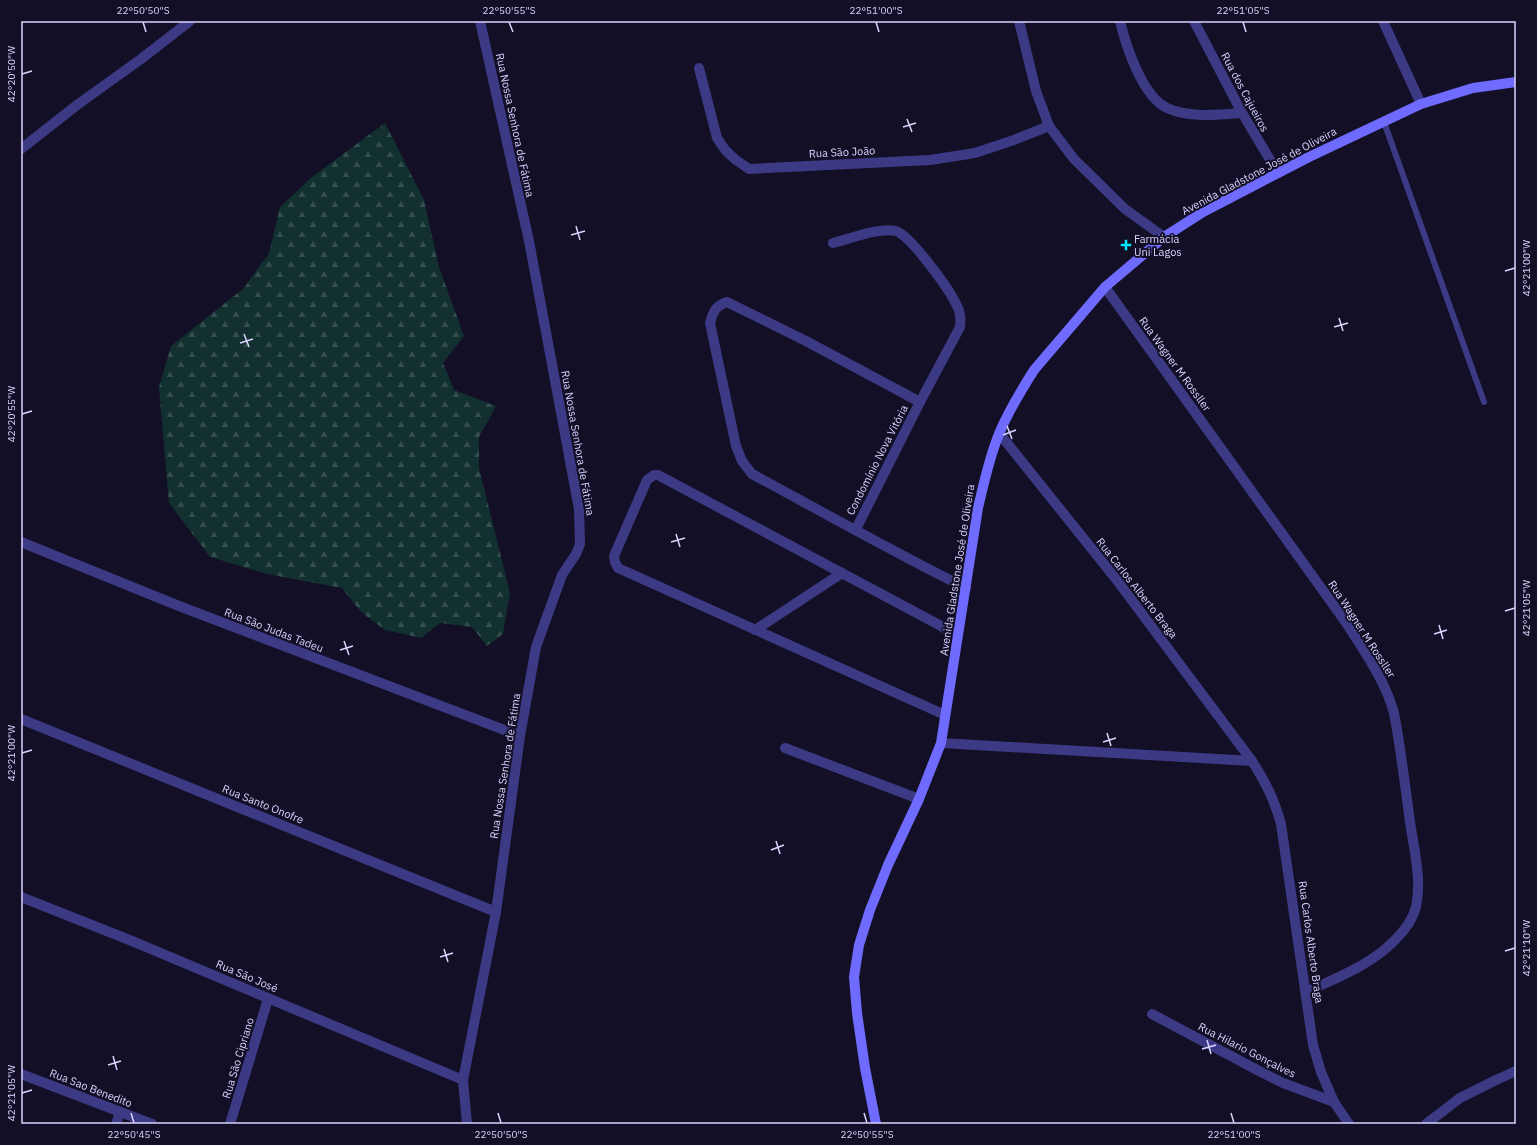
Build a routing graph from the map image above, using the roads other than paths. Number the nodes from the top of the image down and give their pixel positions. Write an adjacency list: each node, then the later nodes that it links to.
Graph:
1 (190, 21): 13 (street)
2 (480, 21): 29 (street, Rua Nossa Senhora de Fátima)
3 (1019, 21): 12 (street)
4 (1120, 21): 10 (street)
5 (1194, 21): 10 (street, Rua dos Cajueiros)
6 (1383, 21): 9 (street)
7 (699, 68): 12 (street, Rua São João)
8 (1516, 82): 9 (main road, Avenida Gladstone José de Oliveira)
9 (1421, 104): 11 (main road, Avenida Gladstone José de Oliveira)
10 (1242, 113): 14 (street, Rua dos Cajueiros)
11 (1384, 122): 14 (main road, Avenida Gladstone José de Oliveira); 19 (lane)
12 (1049, 126): 15 (street)
13 (21, 149)
14 (1278, 173): 15 (main road, Avenida Gladstone José de Oliveira)
15 (1164, 237): 17 (main road, Avenida Gladstone José de Oliveira)
16 (833, 244): 18 (street, Condomínio Nova Vitória)
17 (1105, 287): 20 (main road, Avenida Gladstone José de Oliveira); 36 (street, Rua Wagner M Rossller)
18 (920, 402): 21 (street, Condomínio Nova Vitória); 21 (street)
19 (1484, 402)
20 (999, 433): 24 (main road, Avenida Gladstone José de Oliveira); 32 (street, Rua Carlos Alberto Braga)
21 (856, 529): 24 (street)
22 (21, 542): 29 (street, Rua São Judas Tadeu)
23 (842, 573): 25 (street); 25 (street); 26 (street)
24 (966, 588): 26 (main road, Avenida Gladstone José de Oliveira)
25 (755, 630): 27 (street)
26 (958, 635): 27 (main road, Avenida Gladstone José de Oliveira)
27 (946, 715): 30 (main road, Avenida Gladstone José de Oliveira)
28 (21, 718): 35 (street, Rua Santo Onofre)
29 (520, 736): 35 (street, Rua Nossa Senhora de Fátima)
30 (941, 743): 32 (street); 33 (main road, Avenida Gladstone José de Oliveira)
31 (785, 748): 33 (street)
32 (1252, 761): 36 (street, Rua Carlos Alberto Braga)
33 (919, 799): 49 (main road, Avenida Gladstone José de Oliveira)
34 (21, 897): 37 (street, Rua São José)
35 (496, 912): 41 (street, Rua Nossa Senhora de Fátima)
36 (1306, 992): 42 (street, Rua Carlos Alberto Braga)
37 (268, 999): 41 (street, Rua São José); 47 (street, Rua São Cipriano)
38 (1152, 1014): 42 (street, Rua Hilario Gonçalves)
39 (1516, 1072): 44 (street)
40 (21, 1074): 43 (street, Rua Sao Benedito)
41 (463, 1080): 48 (street, Rua Nossa Senhora de Fátima)
42 (1334, 1102): 50 (street, Rua Carlos Alberto Braga)
43 (120, 1112): 45 (street); 46 (street, Rua Sao Benedito)
44 (1440, 1119): 51 (street)
45 (116, 1124)
46 (152, 1124)
47 (230, 1124)
48 (467, 1124)
49 (876, 1124)
50 (1349, 1124)
51 (1426, 1124)

